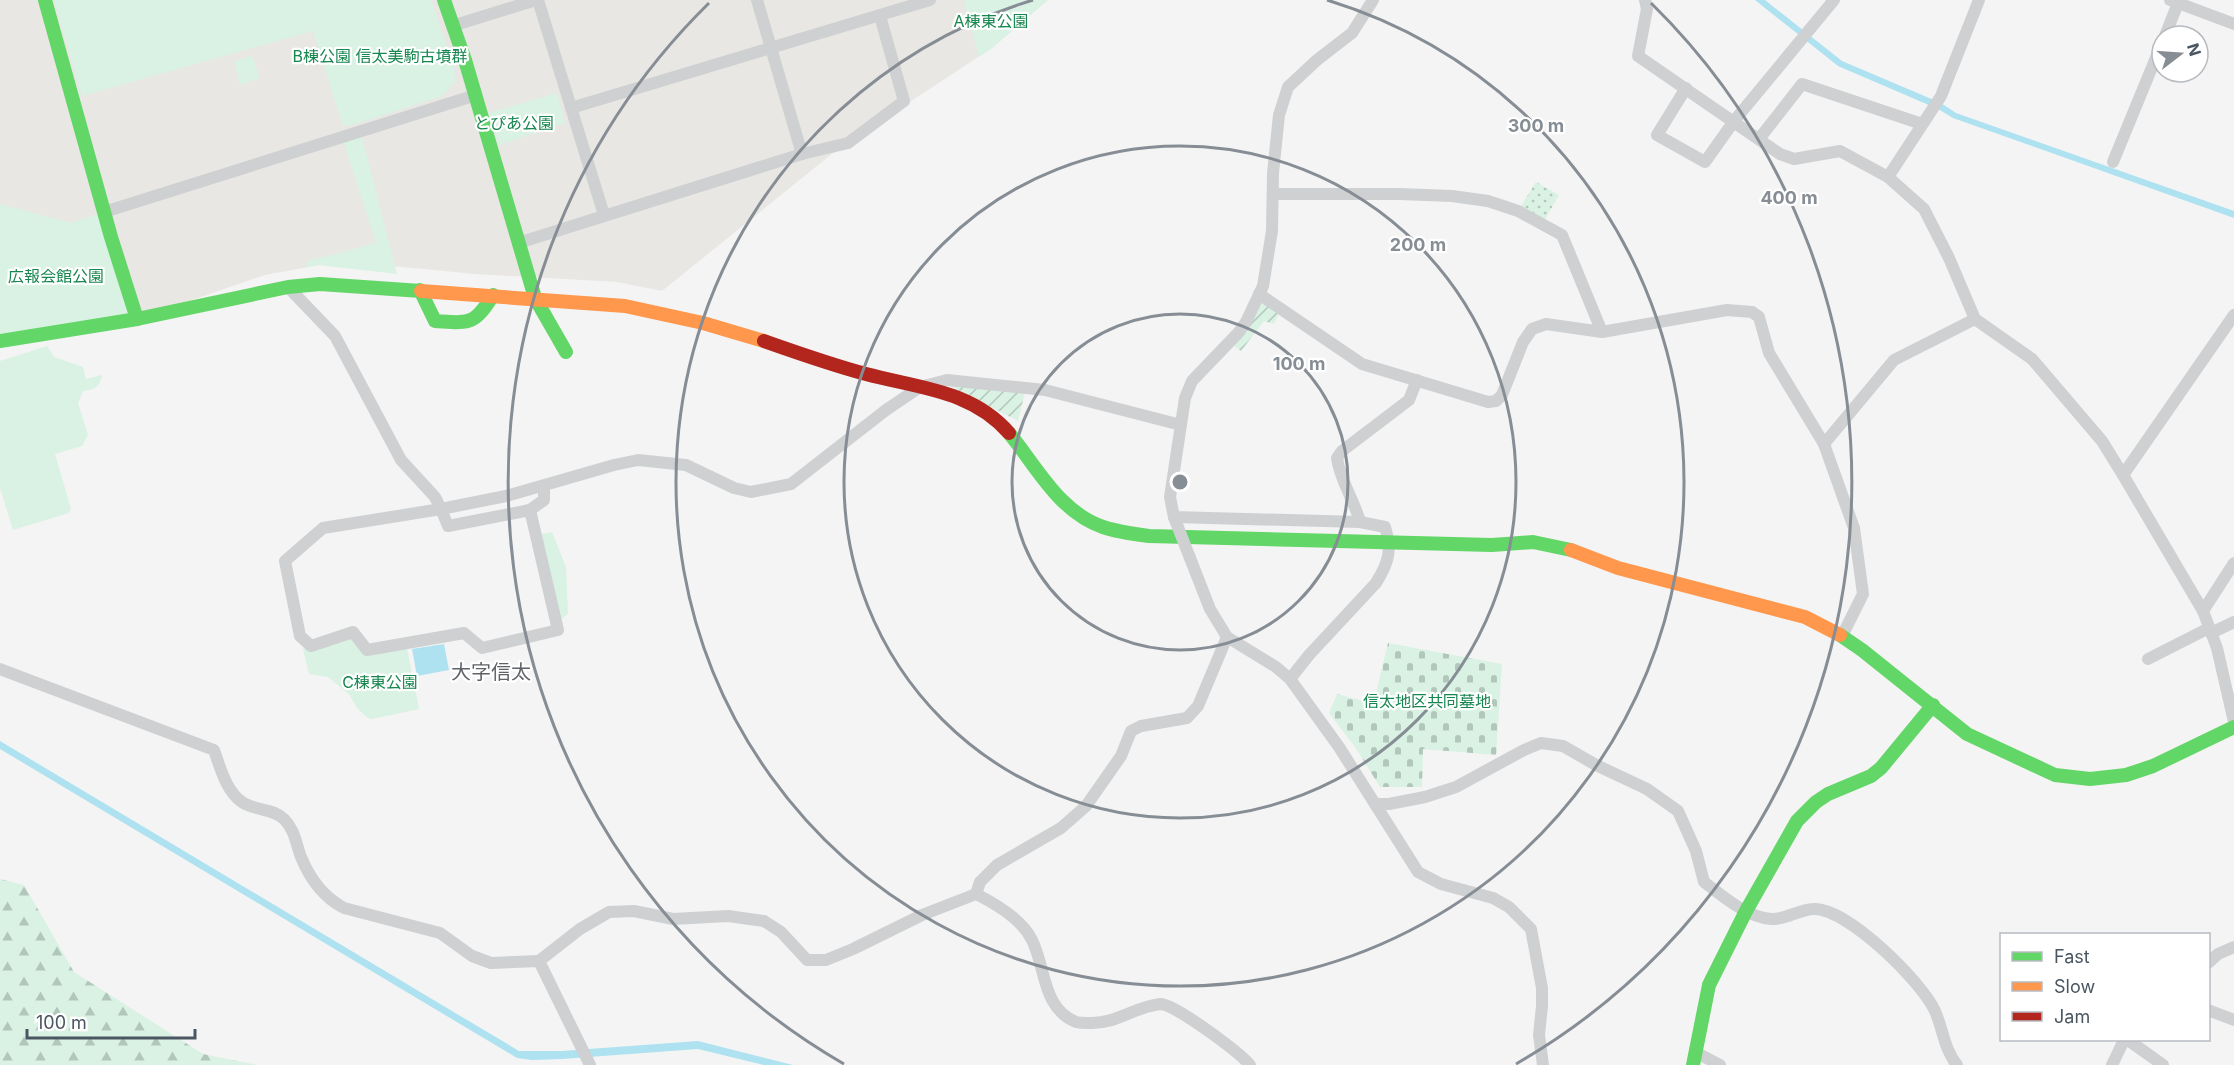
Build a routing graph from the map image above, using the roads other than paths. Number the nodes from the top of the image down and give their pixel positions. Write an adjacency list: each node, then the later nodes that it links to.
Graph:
1 (45, 0): 27 (street)
2 (444, 0): 14 (street)
3 (537, 0): 14 (street); 19 (street)
4 (757, 0): 15 (street)
5 (930, 0): 11 (street)
6 (1373, 0): 26 (street)
7 (1646, 0): 17 (street)
8 (1834, 0): 20 (street)
9 (1979, 0): 21 (street)
10 (2174, 1): 12 (street); 13 (street)
11 (880, 15): 15 (street); 23 (street)
12 (2168, 24)
13 (2234, 24)
14 (452, 26): 18 (street)
15 (771, 48): 19 (street); 23 (street)
16 (2150, 71): 24 (street)
17 (1686, 88): 20 (street); 20 (street)
18 (476, 95): 27 (street); 29 (street)
19 (571, 108): 28 (street)
20 (1734, 121): 22 (street)
21 (1922, 124): 22 (street); 25 (street)
22 (1759, 139): 25 (street)
23 (802, 154): 28 (street)
24 (2113, 162)
25 (1888, 177): 37 (street)
26 (1273, 194): 32 (street); 38 (street)
27 (104, 212): 36 (street)
28 (604, 215): 29 (street)
29 (518, 243): 34 (street)
30 (288, 286): 31 (street); 36 (street); 47 (street)
31 (420, 290): 33 (street); 33 (street)
32 (1259, 294): 41 (street); 43 (street)
33 (493, 295): 34 (street)
34 (534, 298): 40 (street); 42 (street)
35 (2234, 315): 45 (street)
36 (137, 319): 39 (street)
37 (1975, 319): 44 (street); 45 (street)
38 (1602, 332): 41 (street); 44 (street)
39 (0, 341)
40 (566, 352)
41 (1417, 380): 50 (street)
42 (920, 387): 43 (street); 46 (street); 51 (street)
43 (1181, 425): 49 (street)
44 (1824, 444): 56 (street)
45 (2123, 475): 53 (street)
46 (544, 486): 47 (street); 48 (street)
47 (441, 509): 48 (street); 48 (street)
48 (530, 510)
49 (1174, 517): 50 (street); 57 (street, bridge)
50 (1360, 522): 51 (street)
51 (1389, 542): 56 (street); 60 (street)
52 (2234, 563): 53 (street)
53 (2203, 611): 55 (street)
54 (2234, 622): 55 (street)
55 (2210, 631): 58 (street); 62 (street)
56 (1842, 636): 61 (street)
57 (1227, 637): 60 (street); 65 (street)
58 (2148, 659)
59 (0, 669): 68 (street)
60 (1290, 679): 64 (street)
61 (1933, 705): 63 (street); 66 (street)
62 (2234, 722)
63 (2234, 728)
64 (1375, 804): 66 (street); 77 (street)
65 (976, 894): 68 (street); 76 (street)
66 (1746, 911): 74 (street); 79 (street)
67 (2234, 947): 69 (street)
68 (539, 961): 75 (street)
69 (2210, 961)
70 (2210, 1011): 71 (street)
71 (2234, 1020)
72 (2125, 1041): 80 (street)
73 (2127, 1041): 81 (street)
74 (1694, 1058): 78 (street)
75 (590, 1065)
76 (1250, 1065)
77 (1543, 1065)
78 (1720, 1065)
79 (1957, 1065)
80 (2112, 1065)
81 (2163, 1065)

